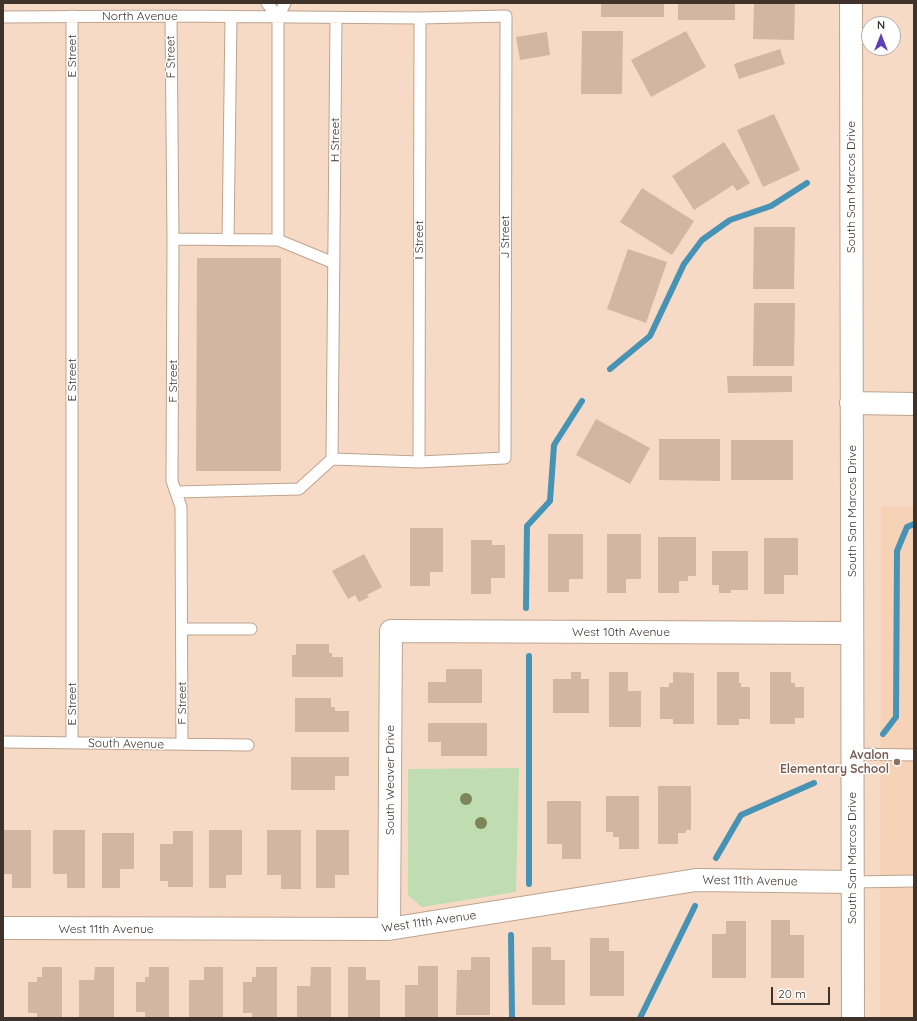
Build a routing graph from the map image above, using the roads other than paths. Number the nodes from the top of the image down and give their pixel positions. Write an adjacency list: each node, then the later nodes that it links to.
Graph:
1 (267, 3): 9 (lane)
2 (285, 3): 9 (lane)
3 (851, 3): 16 (street, South San Marcos Drive)
4 (72, 16): 5 (lane, North Avenue); 7 (lane, North Avenue); 26 (lane, E Street)
5 (171, 16): 8 (lane, North Avenue); 12 (lane, F Street)
6 (506, 16): 11 (lane, North Avenue); 19 (lane, J Street)
7 (3, 17)
8 (231, 17): 9 (lane, North Avenue); 13 (lane)
9 (278, 17): 10 (lane, North Avenue); 14 (lane)
10 (336, 18): 11 (lane, North Avenue); 15 (lane, H Street)
11 (420, 18): 19 (lane, I Street)
12 (173, 239): 13 (lane); 20 (lane, F Street)
13 (228, 240): 14 (lane)
14 (278, 240): 15 (lane)
15 (334, 263): 18 (lane, H Street)
16 (851, 403): 17 (street); 24 (street, South San Marcos Drive)
17 (914, 404)
18 (332, 459): 19 (lane); 20 (lane)
19 (419, 462)
20 (176, 492): 21 (lane, F Street)
21 (182, 628): 22 (lane); 27 (lane, F Street)
22 (251, 629)
23 (391, 631): 24 (street, West 10th Avenue); 34 (street, South Weaver Drive)
24 (852, 633): 29 (street, South San Marcos Drive)
25 (3, 742): 26 (lane, South Avenue)
26 (72, 743): 27 (lane, South Avenue)
27 (182, 744): 28 (lane, South Avenue)
28 (248, 745)
29 (852, 754): 30 (lane); 32 (street, South San Marcos Drive)
30 (914, 755)
31 (914, 881): 32 (lane)
32 (852, 882): 34 (street, West 11th Avenue); 35 (street, South San Marcos Drive)
33 (3, 928): 34 (street, West 11th Avenue)
34 (389, 929)
35 (853, 1018)

